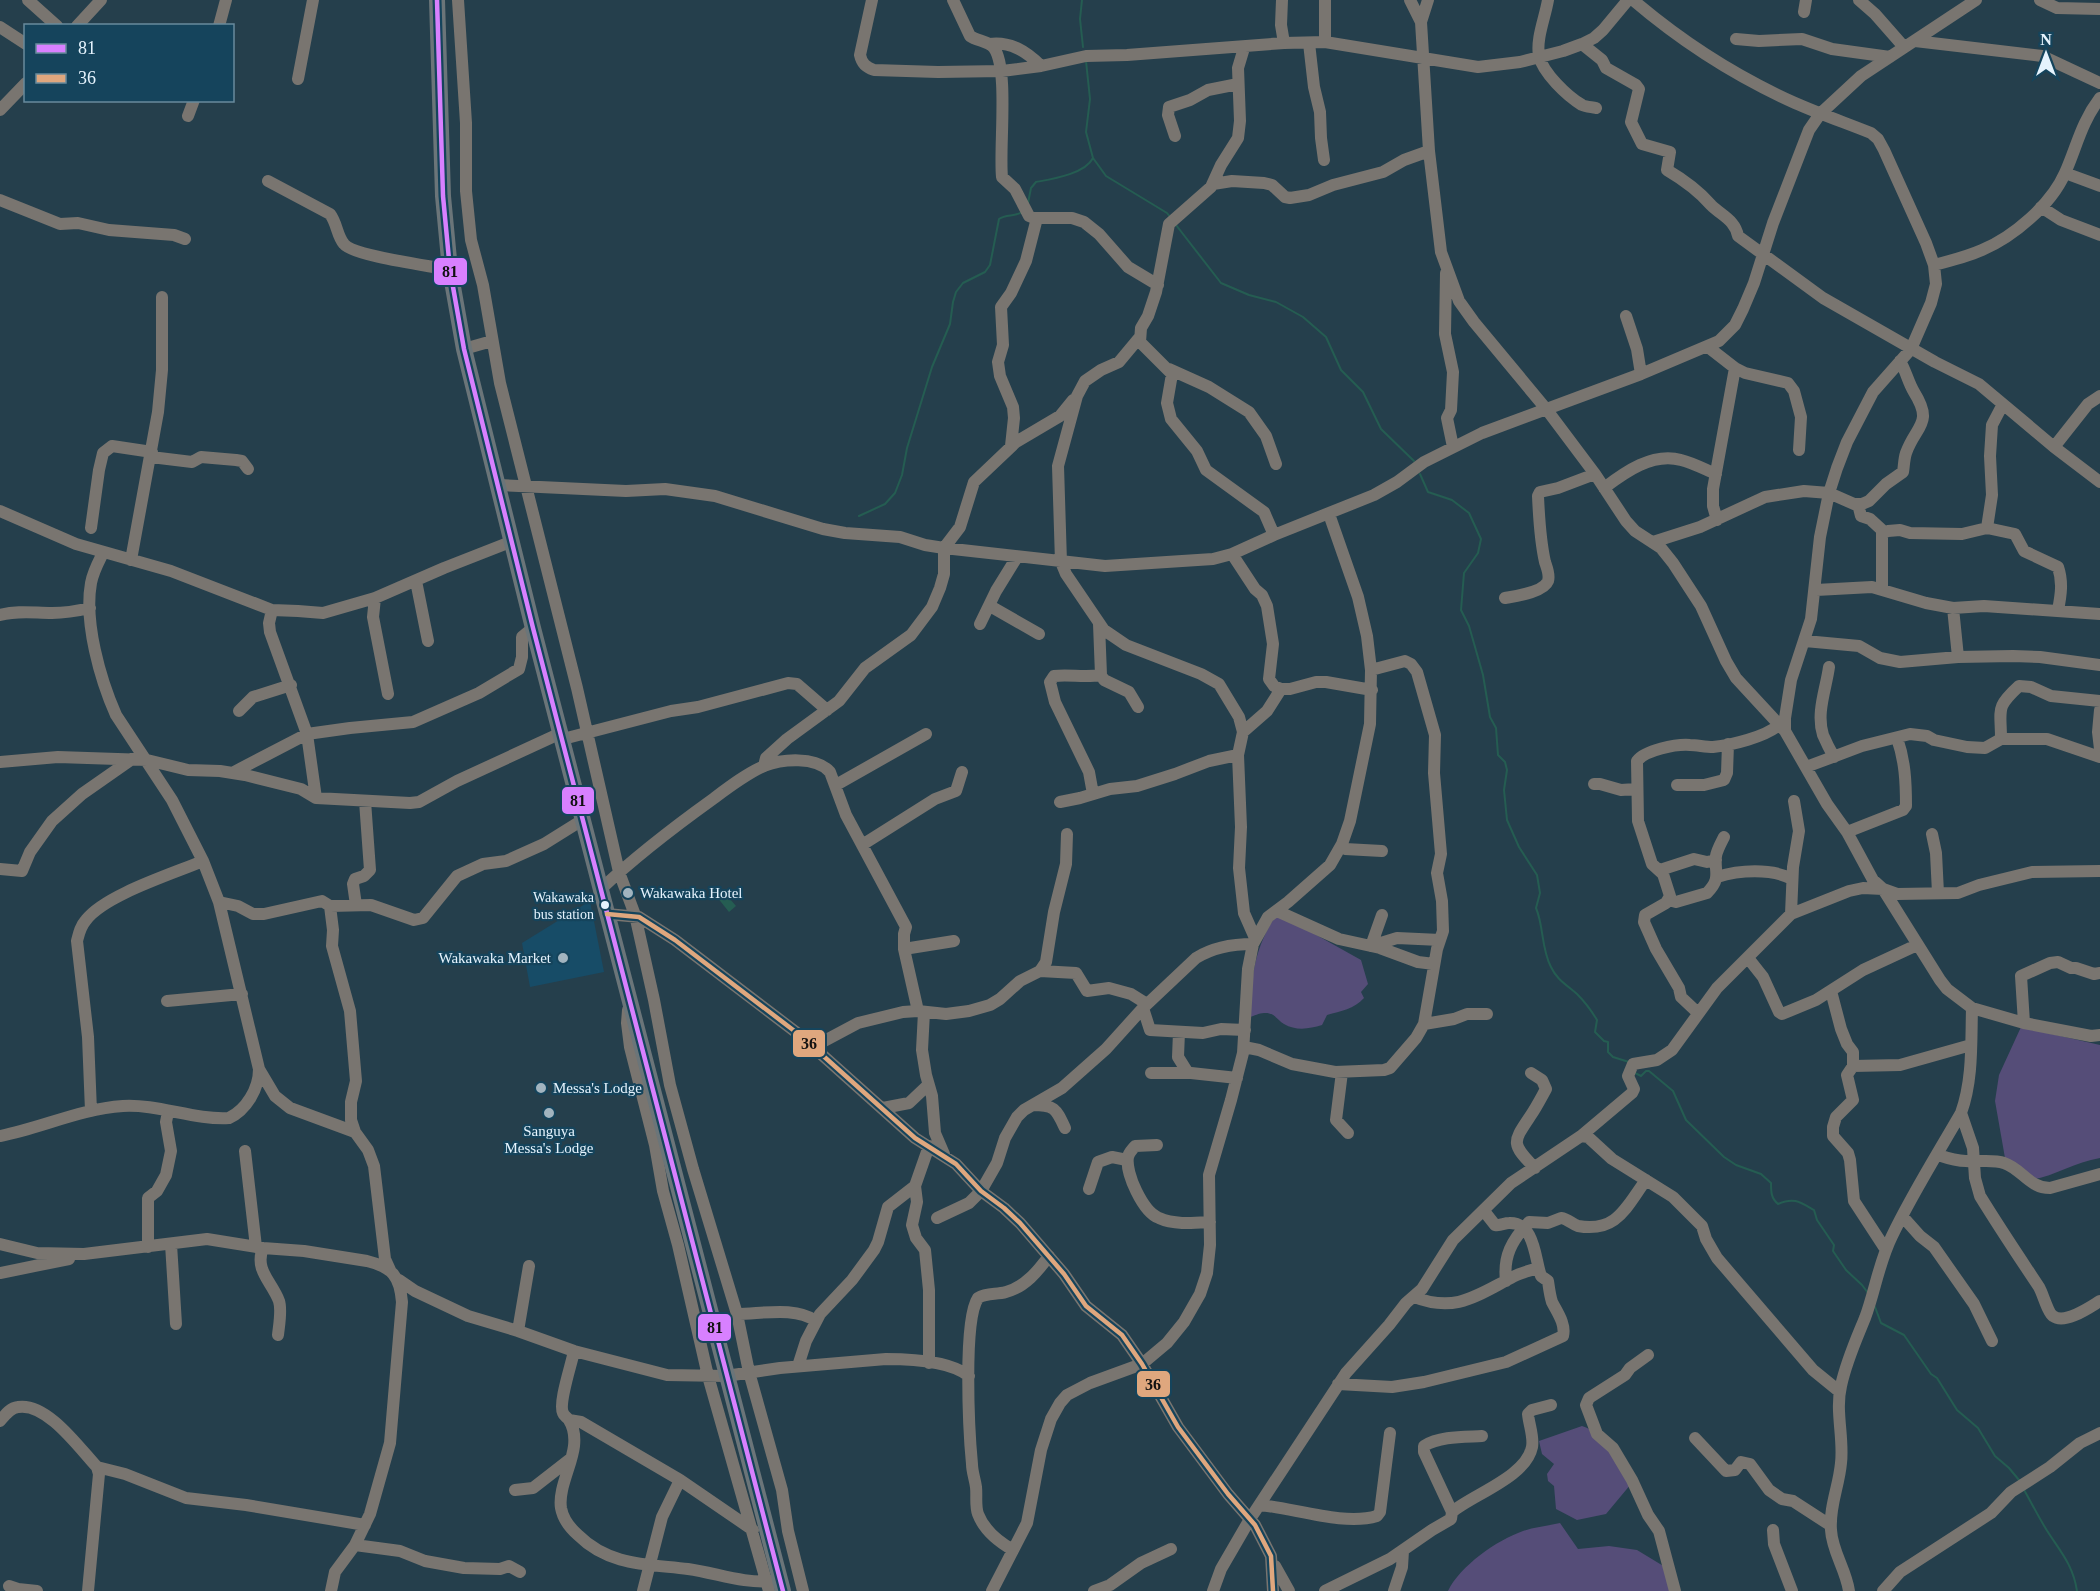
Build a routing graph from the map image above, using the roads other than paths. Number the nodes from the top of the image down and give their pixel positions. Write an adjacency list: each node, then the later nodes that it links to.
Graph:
1 (28, 0): 21 (street)
2 (100, 0): 22 (street)
3 (226, 0): 23 (street)
4 (313, 0): 39 (street)
5 (437, 0): 64 (highway)
6 (458, 0): 69 (street)
7 (872, 0): 38 (street)
8 (953, 0): 30 (street)
9 (1282, 0): 28 (street)
10 (1326, 0): 26 (street)
11 (1410, 0): 20 (street)
12 (1428, 0): 20 (street)
13 (1548, 0): 35 (street)
14 (1628, 0): 31 (street)
15 (1633, 0): 47 (street)
16 (1859, 0): 32 (street)
17 (2040, 0): 19 (street)
18 (1968, 2): 32 (street)
19 (2100, 9)
20 (1421, 22): 34 (street)
21 (55, 24)
22 (79, 24)
23 (220, 24)
24 (0, 27): 27 (street)
25 (1736, 39): 36 (street)
26 (1325, 42): 29 (street); 34 (street)
27 (24, 43)
28 (1284, 43): 29 (street); 33 (street)
29 (1309, 43): 51 (street)
30 (989, 44): 37 (street); 38 (street)
31 (1582, 44): 35 (street); 61 (street)
32 (1909, 44): 36 (street); 40 (street)
33 (1244, 48): 37 (street); 41 (street)
34 (1423, 57): 35 (street); 50 (street)
35 (1539, 57): 45 (street)
36 (1890, 57): 47 (street)
37 (1041, 66): 38 (street)
38 (1002, 71): 58 (street)
39 (298, 79)
40 (2100, 83)
41 (1238, 84): 49 (street); 54 (street)
42 (24, 85): 46 (street)
43 (2100, 98): 52 (street)
44 (193, 102): 48 (street)
45 (1596, 108)
46 (0, 110)
47 (1820, 114): 61 (street); 62 (street)
48 (188, 116)
49 (1175, 136)
50 (1429, 152): 54 (street); 63 (street)
51 (1324, 160)
52 (2065, 173): 55 (street); 57 (street)
53 (268, 182): 64 (street)
54 (1213, 184): 65 (street)
55 (2100, 186)
56 (0, 200): 60 (street)
57 (2041, 207): 59 (street); 62 (street)
58 (1037, 218): 65 (street); 81 (street)
59 (2100, 235)
60 (185, 239)
61 (1764, 254): 70 (street); 71 (street)
62 (1934, 265): 71 (street)
63 (1446, 269): 80 (street); 82 (street)
64 (450, 270): 72 (highway)
65 (1158, 285): 68 (street)
66 (162, 297): 85 (street)
67 (1626, 316): 76 (street)
68 (1139, 338): 75 (street); 77 (street)
69 (492, 341): 72 (street); 92 (street)
70 (1708, 347): 74 (street); 76 (street)
71 (1911, 349): 73 (street); 79 (street)
72 (464, 350): 91 (highway)
73 (1900, 361): 94 (street); 95 (street)
74 (1735, 368): 84 (street); 89 (street)
75 (1169, 369): 86 (street); 102 (street)
76 (1641, 374): 80 (street)
77 (1077, 396): 81 (street); 110 (street)
78 (2100, 396): 83 (street)
79 (2003, 404): 83 (street); 100 (street)
80 (1547, 410): 82 (street); 88 (street)
81 (1011, 446): 105 (street)
82 (1453, 447): 97 (street)
83 (2054, 447): 90 (street)
84 (1799, 450)
85 (151, 454): 87 (street); 99 (street); 109 (street)
86 (1276, 464)
87 (248, 469)
88 (1594, 474): 93 (street); 115 (street)
89 (1716, 474): 93 (street); 98 (street)
90 (2100, 482)
91 (498, 485): 92 (street); 103 (highway)
92 (527, 486): 105 (street); 146 (street)
93 (1604, 488): 104 (street)
94 (1829, 493): 95 (street); 98 (street); 112 (street)
95 (1858, 504): 101 (street)
96 (0, 511): 106 (street)
97 (1329, 514): 102 (street); 132 (street)
98 (1717, 520): 104 (street)
99 (91, 528)
100 (1987, 528): 101 (street); 120 (street)
101 (1883, 533): 113 (street)
102 (1274, 535): 107 (street)
103 (513, 541): 111 (street); 125 (highway)
104 (1653, 542): 143 (street)
105 (944, 548): 108 (street); 140 (street)
106 (103, 553): 109 (street); 117 (street)
107 (1232, 554): 110 (street); 135 (street)
108 (1017, 557): 110 (street); 116 (street)
109 (131, 560): 119 (street)
110 (1061, 562): 124 (street)
111 (416, 581): 114 (street); 128 (street)
112 (1816, 590): 113 (street); 127 (street)
113 (1882, 590): 118 (street)
114 (375, 598): 119 (street); 137 (street)
115 (1505, 598)
116 (990, 606): 123 (street); 126 (street)
117 (90, 608): 122 (street); 157 (street)
118 (1953, 608): 120 (street); 129 (street)
119 (272, 610): 134 (street)
120 (2058, 610): 121 (street)
121 (2100, 614)
122 (0, 615)
123 (980, 624)
124 (1099, 624): 133 (street); 144 (street)
125 (533, 628): 145 (street); 148 (highway)
126 (1039, 634)
127 (1805, 640): 129 (street); 143 (street)
128 (428, 641)
129 (1958, 657): 130 (street)
130 (2100, 665)
131 (1829, 667): 154 (street)
132 (1371, 670): 136 (street); 200 (street)
133 (1101, 675): 139 (street); 167 (street)
134 (291, 685): 142 (street); 145 (street)
135 (1281, 689): 136 (street); 144 (street)
136 (1372, 690): 177 (street)
137 (388, 694)
138 (2100, 701): 150 (street)
139 (1138, 707)
140 (827, 710): 146 (street); 159 (street)
141 (2100, 710): 152 (street)
142 (240, 711)
143 (1782, 728): 151 (street); 160 (street)
144 (1243, 732): 153 (street)
145 (307, 734): 161 (street); 168 (street)
146 (586, 734): 148 (street); 185 (street)
147 (926, 734): 164 (street)
148 (562, 736): 169 (street); 172 (highway)
149 (1897, 738): 150 (street); 154 (street); 173 (street)
150 (2001, 739): 155 (street)
151 (1728, 744): 165 (street); 166 (street)
152 (2100, 749)
153 (1238, 756): 167 (street); 202 (street)
154 (1834, 757): 160 (street)
155 (2100, 757)
156 (132, 759): 157 (street); 158 (street); 182 (street)
157 (147, 760): 161 (street); 181 (street)
158 (0, 762)
159 (764, 766): 164 (street); 185 (street)
160 (1806, 768): 173 (street)
161 (234, 772): 168 (street)
162 (962, 772): 178 (street)
163 (1594, 784): 166 (street)
164 (836, 785): 178 (street)
165 (1677, 785)
166 (1636, 789): 183 (street)
167 (1093, 794): 171 (street)
168 (316, 798): 169 (street)
169 (365, 801): 193 (street)
170 (1794, 801): 187 (street)
171 (1060, 802)
172 (584, 819): 188 (highway); 193 (street)
173 (1847, 832): 189 (street)
174 (1067, 834): 208 (street)
175 (1932, 834): 190 (street)
176 (1724, 837): 180 (street)
177 (1342, 844): 179 (street); 195 (street)
178 (862, 845): 205 (street)
179 (1382, 851)
180 (1716, 860): 183 (street); 186 (street)
181 (202, 861): 192 (street); 237 (street)
182 (0, 869)
183 (1660, 870): 191 (street)
184 (2100, 871): 190 (street)
185 (619, 872): 188 (street); 198 (street)
186 (1717, 877): 187 (street); 191 (street)
187 (1792, 879): 197 (street)
188 (601, 889): 196 (highway)
189 (1882, 890): 190 (street); 197 (street); 203 (street)
190 (1938, 893)
191 (1669, 900): 217 (street)
192 (219, 902): 194 (street); 211 (street)
193 (356, 905): 194 (street)
194 (330, 906): 241 (street)
195 (1277, 911): 202 (street); 204 (street)
196 (607, 914): 198 (street); 212 (highway)
197 (1791, 914): 206 (street)
198 (635, 915): 225 (street); 278 (street)
199 (1382, 915): 204 (street)
200 (1440, 940): 204 (street); 207 (street)
201 (954, 941): 205 (street)
202 (1254, 941): 214 (street); 221 (street)
203 (1917, 945): 210 (street); 215 (street)
204 (1371, 946): 207 (street)
205 (904, 949): 216 (street)
206 (1748, 958): 210 (street); 217 (street)
207 (1434, 964): 220 (street)
208 (1040, 971): 214 (street); 216 (street)
209 (2100, 973): 219 (street)
210 (1831, 991): 227 (street)
211 (242, 994): 213 (street); 228 (street)
212 (629, 994): 290 (street); 291 (highway)
213 (166, 1001)
214 (1145, 1006): 222 (street); 235 (street)
215 (1972, 1008): 219 (street); 224 (street)
216 (921, 1011): 225 (street); 234 (street)
217 (1698, 1013): 244 (street)
218 (1487, 1014): 220 (street)
219 (2024, 1023): 223 (street)
220 (1424, 1024): 229 (street)
221 (1245, 1030): 222 (street); 226 (street)
222 (1179, 1032): 231 (street)
223 (2100, 1035)
224 (1971, 1045): 227 (street); 239 (street)
225 (813, 1047): 236 (street)
226 (1244, 1047): 229 (street); 233 (street)
227 (1853, 1066): 267 (street)
228 (259, 1069): 238 (street); 241 (street)
229 (1342, 1072): 242 (street)
230 (1151, 1073): 231 (street)
231 (1188, 1073): 233 (street)
232 (1531, 1073): 252 (street)
233 (1237, 1078): 261 (street)
234 (928, 1085): 236 (street); 249 (street)
235 (1032, 1106): 240 (street); 257 (street)
236 (883, 1108): 246 (street)
237 (90, 1111): 238 (street); 243 (street)
238 (168, 1112): 265 (street)
239 (1961, 1113): 248 (street); 251 (street)
240 (1065, 1128)
241 (355, 1132): 272 (street)
242 (1348, 1133)
243 (0, 1136)
244 (1581, 1136): 252 (street); 254 (street)
245 (1157, 1145): 250 (street)
246 (929, 1146): 249 (street); 255 (street)
247 (245, 1151): 266 (street)
248 (1938, 1155): 251 (street); 259 (street)
249 (945, 1156): 257 (street)
250 (1127, 1160): 256 (street); 261 (street)
251 (1973, 1161): 253 (street); 277 (street)
252 (1535, 1168): 258 (street)
253 (2100, 1174)
254 (1646, 1180): 262 (street); 294 (street)
255 (915, 1186): 279 (street); 286 (street)
256 (1089, 1189)
257 (981, 1191): 260 (street); 269 (street)
258 (1484, 1211): 262 (street); 276 (street)
259 (1903, 1217): 267 (street); 283 (street)
260 (938, 1218)
261 (1210, 1222): 287 (street)
262 (1523, 1228): 271 (street); 275 (street)
263 (0, 1244): 268 (street)
264 (171, 1244): 265 (street); 266 (street); 280 (street)
265 (148, 1247): 268 (street)
266 (260, 1247): 272 (street); 282 (street)
267 (1886, 1250): 294 (street)
268 (84, 1254): 273 (street)
269 (1049, 1256): 287 (street); 292 (street)
270 (529, 1266): 281 (street)
271 (1538, 1268): 275 (street); 293 (street)
272 (390, 1270): 274 (street)
273 (0, 1273)
274 (399, 1280): 281 (street); 310 (street)
275 (1506, 1281): 276 (street)
276 (1414, 1297): 293 (street)
277 (2100, 1301)
278 (737, 1314): 279 (street); 289 (street)
279 (816, 1321): 288 (street)
280 (176, 1324)
281 (518, 1331): 284 (street)
282 (278, 1335)
283 (1992, 1341)
284 (574, 1351): 290 (street); 296 (street)
285 (1648, 1355): 335 (street)
286 (929, 1363): 288 (street); 292 (street)
287 (1142, 1364): 308 (street); 316 (street)
288 (798, 1366): 289 (street)
289 (749, 1372): 291 (street); 327 (street)
290 (708, 1376): 291 (street); 311 (street)
291 (726, 1376): 313 (highway)
292 (969, 1376): 316 (street)
293 (1338, 1384): 306 (street)
294 (1840, 1392): 309 (street)
295 (1551, 1405): 307 (street)
296 (569, 1420): 302 (street); 304 (street)
297 (0, 1421): 303 (street)
298 (1390, 1433): 306 (street)
299 (2100, 1433): 338 (street)
300 (1482, 1436): 307 (street)
301 (1695, 1438): 309 (street)
302 (569, 1460): 305 (street); 319 (street)
303 (97, 1467): 310 (street); 324 (street)
304 (680, 1480): 311 (street); 319 (street)
305 (515, 1490)
306 (1260, 1505): 308 (street)
307 (1452, 1512): 317 (street)
308 (1250, 1519): 318 (street); 330 (street)
309 (1830, 1525): 337 (street)
310 (365, 1526): 314 (street)
311 (752, 1530): 313 (street); 322 (street)
312 (1773, 1530): 336 (street)
313 (770, 1539): 322 (highway)
314 (355, 1545): 320 (street); 325 (street)
315 (1171, 1549): 329 (street)
316 (1013, 1550): 328 (street)
317 (1403, 1551): 333 (street); 334 (street)
318 (1271, 1556): 331 (street); 332 (street)
319 (649, 1566): 322 (street); 326 (street)
320 (520, 1572)
321 (9, 1586): 323 (street)
322 (775, 1586)
323 (37, 1591)
324 (88, 1591)
325 (331, 1591)
326 (643, 1591)
327 (803, 1591)
328 (992, 1591)
329 (1094, 1591)
330 (1213, 1591)
331 (1273, 1591)
332 (1289, 1591)
333 (1325, 1591)
334 (1394, 1591)
335 (1675, 1591)
336 (1792, 1591)
337 (1849, 1591)
338 (1883, 1591)

